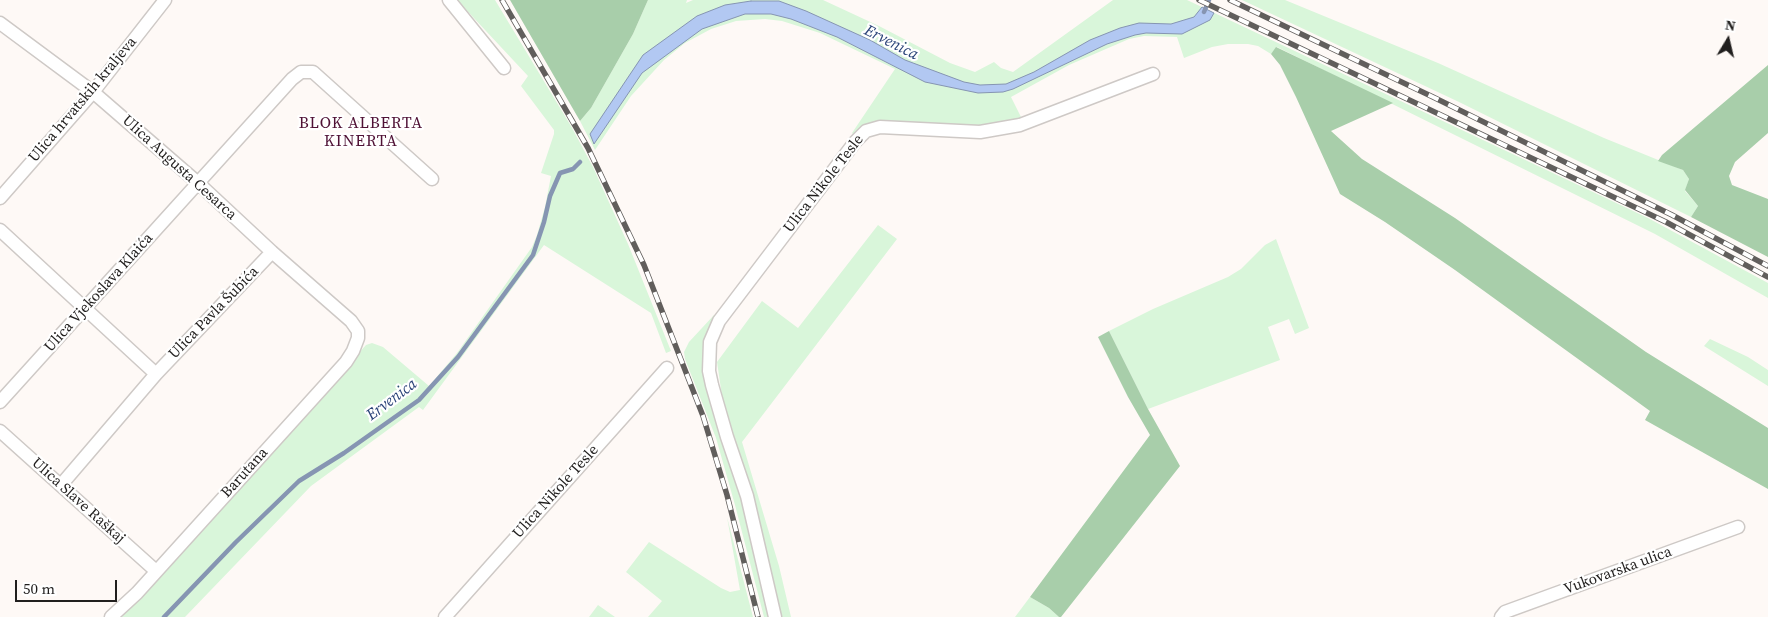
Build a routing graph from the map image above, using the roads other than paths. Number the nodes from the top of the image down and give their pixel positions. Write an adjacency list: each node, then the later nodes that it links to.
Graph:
1 (165, 0): 6 (street, Ulica hrvatskih kraljeva)
2 (449, 0): 4 (street)
3 (0, 23): 6 (street, Ulica Augusta Cesarca)
4 (504, 68)
5 (1153, 74): 23 (street, Ulica Nikole Tesle)
6 (93, 92): 8 (street, Ulica Augusta Cesarca); 9 (street, Ulica hrvatskih kraljeva)
7 (432, 179): 8 (street)
8 (198, 183): 11 (street, Ulica Augusta Cesarca); 12 (street, Ulica Vjekoslava Klaića)
9 (0, 198)
10 (0, 230): 12 (street)
11 (272, 252): 13 (street, Ulica Augusta Cesarca); 15 (street, Ulica Pavla Šubića)
12 (86, 307): 15 (street); 16 (street, Ulica Vjekoslava Klaića)
13 (351, 321): 20 (street, Barutana)
14 (667, 368): 22 (street, Ulica Nikole Tesle)
15 (156, 374): 18 (street, Ulica Pavla Šubića)
16 (0, 402)
17 (0, 431): 18 (street, Ulica Slave Raškaj)
18 (61, 485): 20 (street, Ulica Slave Raškaj)
19 (1738, 527): 24 (street, Vukovarska ulica)
20 (156, 571): 21 (street, Barutana)
21 (110, 617)
22 (445, 617)
23 (775, 617)
24 (1501, 617)

